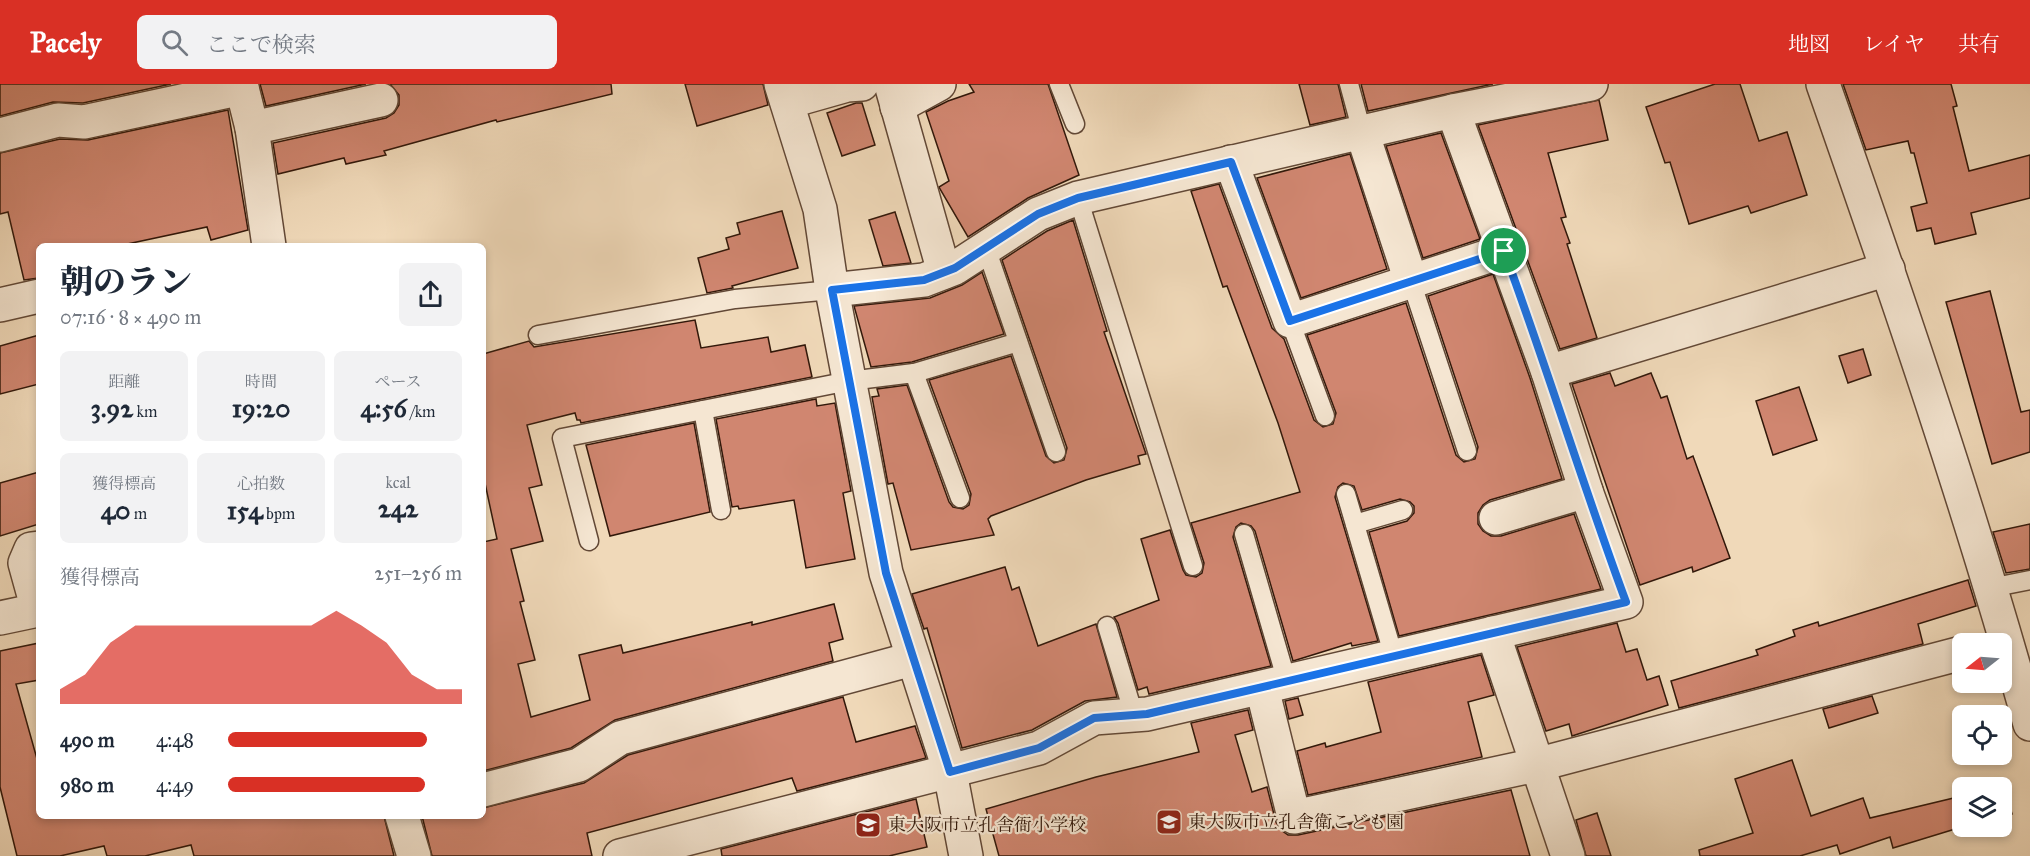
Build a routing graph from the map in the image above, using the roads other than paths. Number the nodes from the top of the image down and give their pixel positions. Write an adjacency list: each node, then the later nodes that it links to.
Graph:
1 (862, 84): 8 (street)
2 (939, 84): 9 (street)
3 (1059, 84): 12 (lane)
4 (1349, 84): 14 (lane)
5 (1591, 84): 11 (street)
6 (1823, 84): 21 (street)
7 (241, 86): 13 (street); 15 (street)
8 (784, 93): 24 (street)
9 (894, 95): 22 (street)
10 (381, 100): 13 (street)
11 (1453, 111): 14 (street); 20 (street)
12 (1075, 124)
13 (252, 128): 18 (street)
14 (1362, 132): 16 (street); 23 (street)
15 (0, 135)
16 (1231, 162): 17 (street); 27 (street)
17 (1078, 198): 19 (street); 47 (lane)
18 (263, 243)
19 (986, 248): 22 (street); 29 (lane)
20 (1504, 251): 23 (street); 30 (street)
21 (1888, 269): 30 (street); 49 (street)
22 (944, 272): 24 (street)
23 (1411, 281): 27 (street); 35 (lane)
24 (832, 290): 28 (lane); 32 (street)
25 (36, 297): 26 (street)
26 (0, 305)
27 (1290, 321): 34 (lane)
28 (538, 335)
29 (1018, 342): 31 (lane); 36 (lane)
30 (1548, 372): 37 (street)
31 (914, 373): 32 (lane); 39 (lane)
32 (849, 381): 33 (lane); 58 (street)
33 (703, 410): 40 (lane); 45 (lane)
34 (1325, 416)
35 (1467, 451)
36 (1056, 452)
37 (1586, 491): 42 (street); 54 (street)
38 (1346, 494): 43 (lane)
39 (960, 498)
40 (721, 510)
41 (1403, 510): 43 (lane)
42 (1496, 518)
43 (1355, 524): 57 (lane)
44 (1244, 534): 60 (lane)
45 (590, 541)
46 (36, 548): 50 (street)
47 (1193, 566)
48 (2030, 580): 49 (lane)
49 (1990, 588): 55 (street)
50 (36, 603)
51 (36, 610): 52 (street)
52 (0, 618)
53 (1107, 626): 61 (lane)
54 (1493, 633): 57 (street); 63 (street)
55 (2001, 633)
56 (1952, 656): 63 (street)
57 (1394, 657): 60 (street)
58 (912, 658): 64 (street); 65 (street)
59 (2012, 666): 62 (street)
60 (1275, 685): 61 (street); 63 (street)
61 (1134, 715): 64 (street)
62 (2029, 715)
63 (1536, 765): 70 (street)
64 (950, 772): 68 (street); 69 (street)
65 (486, 789)
66 (403, 819): 67 (street)
67 (414, 856)
68 (620, 856)
69 (966, 856)
70 (1568, 856)

